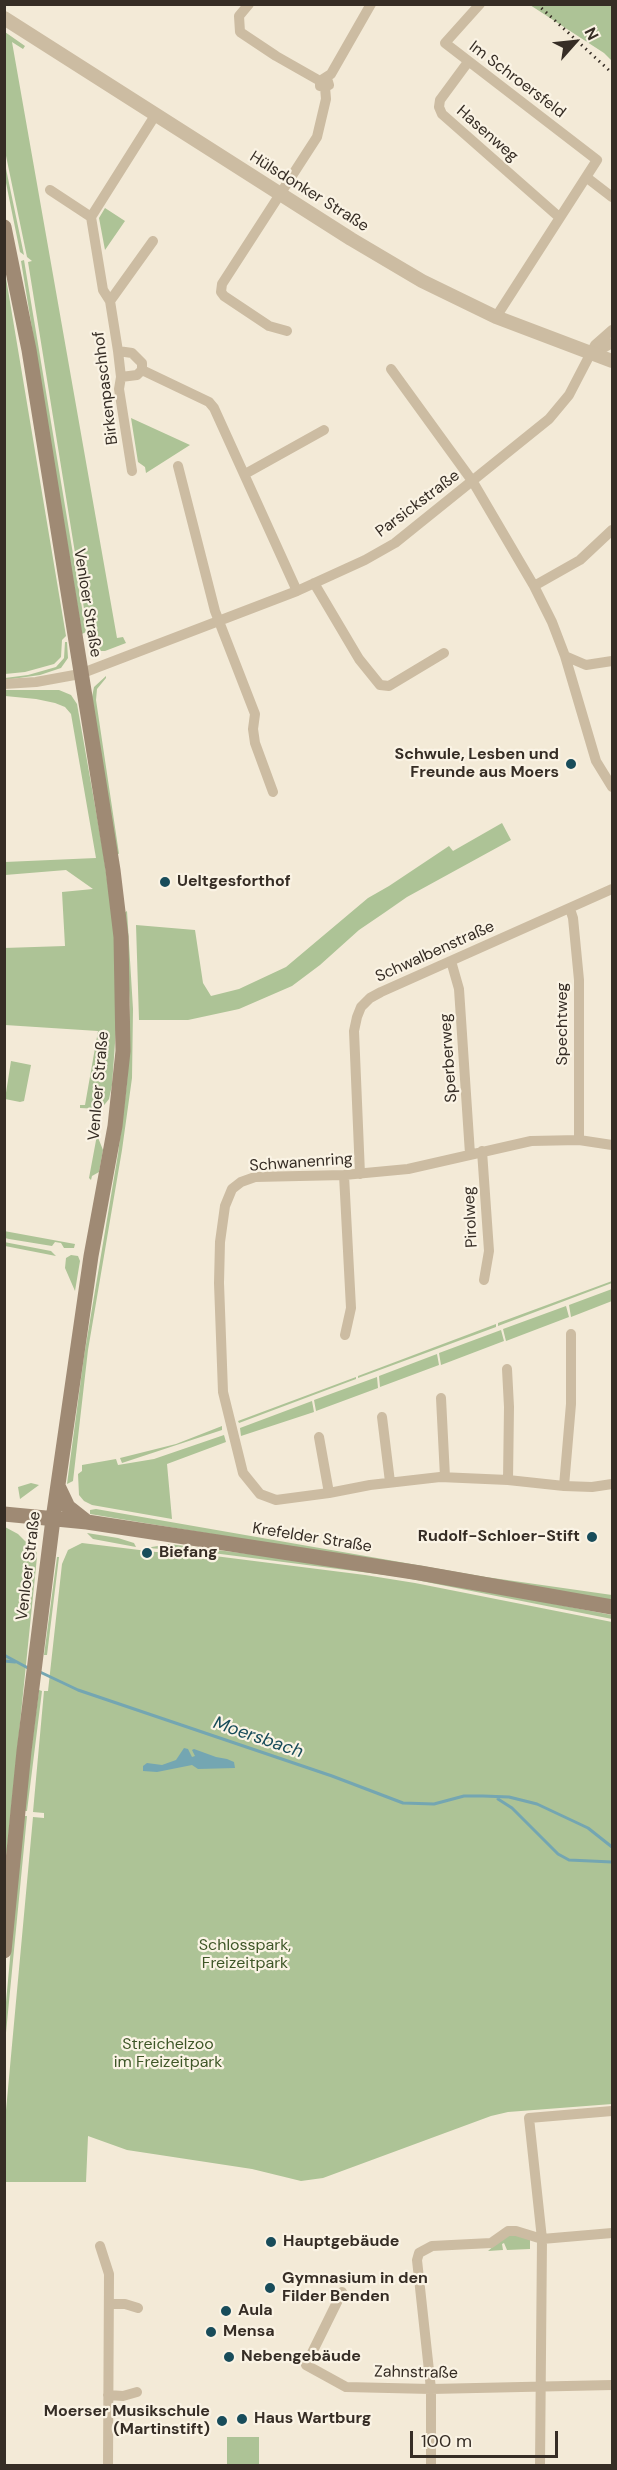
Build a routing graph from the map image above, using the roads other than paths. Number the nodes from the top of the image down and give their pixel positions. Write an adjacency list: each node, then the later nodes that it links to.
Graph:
1 (249, 4): 6 (street)
2 (370, 4): 6 (street)
3 (480, 4): 5 (street, Im Schroersfeld)
4 (4, 18): 7 (street, Hülsdonker Straße)
5 (468, 62): 8 (street, Im Schroersfeld); 13 (street, Hasenweg)
6 (324, 82): 10 (street)
7 (156, 114): 10 (street, Hülsdonker Straße); 12 (street)
8 (586, 177): 11 (street); 13 (street, Im Schroersfeld)
9 (50, 190): 12 (street)
10 (281, 194): 17 (street, Hülsdonker Straße); 19 (street)
11 (612, 197)
12 (91, 217): 16 (street, Birkenpaschhof)
13 (559, 217): 17 (street, Im Schroersfeld)
14 (4, 226): 40 (main road, Venloer Straße)
15 (153, 241): 16 (street)
16 (110, 301): 21 (street, Birkenpaschhof)
17 (496, 317): 22 (street, Hülsdonker Straße)
18 (612, 330): 22 (street, Parsickstraße)
19 (287, 331)
20 (612, 343): 22 (street)
21 (118, 351): 25 (street); 26 (street, Birkenpaschhof)
22 (592, 354): 23 (street, Hülsdonker Straße); 31 (street, Parsickstraße)
23 (612, 361)
24 (391, 369): 31 (street)
25 (142, 370): 26 (street); 30 (street)
26 (121, 377): 29 (street, Birkenpaschhof)
27 (324, 430): 30 (street)
28 (178, 466): 36 (street)
29 (132, 471)
30 (244, 474): 35 (street)
31 (473, 482): 33 (street, Parsickstraße); 34 (street)
32 (612, 530): 34 (street)
33 (314, 583): 35 (street, Parsickstraße); 37 (street)
34 (534, 586): 38 (street)
35 (297, 591): 36 (street, Parsickstraße)
36 (219, 621): 40 (street, Parsickstraße); 43 (street)
37 (444, 653)
38 (565, 656): 39 (street); 42 (street)
39 (612, 661)
40 (80, 674): 41 (street, Parsickstraße); 64 (main road, Venloer Straße)
41 (4, 684)
42 (612, 787)
43 (273, 792)
44 (612, 889): 45 (street, Schwalbenstraße)
45 (570, 909): 46 (street, Schwalbenstraße); 47 (street, Spechtweg)
46 (451, 961): 50 (street, Sperberweg); 51 (street, Schwalbenstraße)
47 (579, 1140): 48 (street, Schwanenring); 49 (street, Schwanenring)
48 (612, 1145)
49 (482, 1151): 50 (street, Schwanenring); 53 (street, Pirolweg)
50 (470, 1154): 51 (street, Schwanenring)
51 (360, 1174): 52 (street, Schwanenring)
52 (344, 1175): 55 (street); 66 (street, Schwanenring)
53 (484, 1280)
54 (571, 1334): 65 (street)
55 (345, 1335)
56 (507, 1369): 61 (street)
57 (441, 1398): 60 (street)
58 (382, 1417): 62 (street)
59 (319, 1437): 66 (street)
60 (444, 1477): 61 (street, Schwanenring); 62 (street, Schwanenring)
61 (508, 1480): 65 (street, Schwanenring)
62 (390, 1482): 66 (street, Schwanenring)
63 (612, 1484): 65 (street, Schwanenring)
64 (57, 1485): 68 (main road, Venloer Straße); 69 (main road)
65 (564, 1486)
66 (329, 1493)
67 (4, 1515): 68 (main road, Krefelder Straße)
68 (53, 1519): 69 (main road, Krefelder Straße); 71 (main road, Venloer Straße)
69 (87, 1522): 70 (main road, Krefelder Straße)
70 (612, 1607)
71 (4, 1952)
72 (612, 2111): 74 (street)
73 (612, 2233): 74 (street)
74 (542, 2239): 80 (street); 81 (street)
75 (100, 2246): 77 (street)
76 (342, 2292): 81 (street, Zahnstraße)
77 (109, 2304): 78 (street); 83 (street)
78 (138, 2308)
79 (612, 2385): 80 (street, Zahnstraße)
80 (542, 2388): 81 (street, Zahnstraße); 86 (street)
81 (431, 2389): 85 (street)
82 (137, 2392): 83 (street)
83 (108, 2395): 84 (street)
84 (108, 2466)
85 (431, 2466)
86 (540, 2466)

